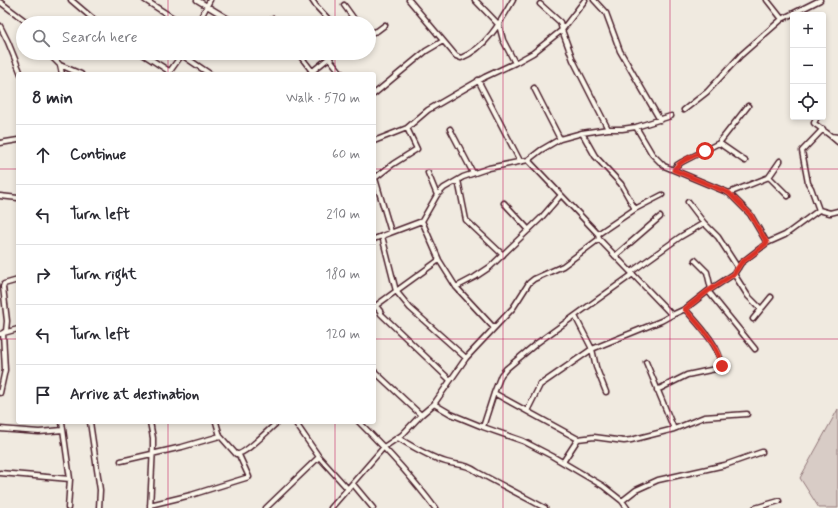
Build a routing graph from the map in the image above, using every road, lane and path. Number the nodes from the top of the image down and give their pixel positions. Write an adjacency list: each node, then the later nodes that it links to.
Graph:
1 (71, 0): 18 (street)
2 (145, 0): 19 (street)
3 (197, 0): 16 (street)
4 (210, 0): 16 (street)
5 (312, 0): 22 (street)
6 (409, 0): 30 (street)
7 (475, 0): 26 (street)
8 (512, 0): 26 (street)
9 (585, 0): 28 (street)
10 (594, 0): 54 (street)
11 (767, 0): 24 (street)
12 (820, 0): 24 (street)
13 (0, 2): 17 (street)
14 (540, 4): 28 (street)
15 (344, 5): 23 (street)
16 (207, 6): 20 (street); 21 (street)
17 (19, 16)
18 (90, 16)
19 (170, 16)
20 (202, 16)
21 (223, 16)
22 (325, 16)
23 (352, 16)
24 (782, 18): 52 (street)
25 (385, 25): 29 (street)
26 (499, 25): 30 (street); 38 (street)
27 (0, 26): 40 (street)
28 (562, 30): 38 (street); 59 (street)
29 (376, 31)
30 (442, 41): 50 (street)
31 (54, 60): 39 (street)
32 (151, 60): 43 (street)
33 (179, 60): 44 (street)
34 (191, 60): 45 (street)
35 (303, 60): 46 (street)
36 (326, 60): 46 (street)
37 (331, 60): 47 (street)
38 (515, 64): 48 (street)
39 (60, 66): 41 (street); 42 (street)
40 (20, 72)
41 (62, 72)
42 (76, 72)
43 (168, 72)
44 (170, 72)
45 (207, 72)
46 (311, 72)
47 (340, 72)
48 (478, 80): 57 (street); 71 (street)
49 (534, 88): 64 (street)
50 (376, 92)
51 (748, 106): 69 (street)
52 (684, 110)
53 (671, 116): 54 (street)
54 (660, 120): 56 (street)
55 (816, 120): 60 (street)
56 (636, 127): 59 (street); 74 (street)
57 (407, 128): 66 (street); 77 (street)
58 (450, 129): 76 (street)
59 (608, 129): 61 (street)
60 (823, 129): 62 (street); 91 (street)
61 (582, 133): 64 (street); 90 (street)
62 (831, 136): 63 (street); 67 (street)
63 (838, 137)
64 (560, 139): 70 (street)
65 (16, 140): 68 (street)
66 (376, 140)
67 (838, 142)
68 (0, 143)
69 (720, 143): 72 (street); 74 (street)
70 (528, 160): 71 (street); 82 (street)
71 (520, 161): 76 (street)
72 (745, 161)
73 (780, 161): 78 (street)
74 (674, 170): 81 (street)
75 (428, 173): 85 (street)
76 (473, 173): 79 (street)
77 (376, 176)
78 (769, 177): 81 (street); 86 (street)
79 (458, 180): 85 (street); 103 (street)
80 (376, 188): 97 (street)
81 (729, 193): 102 (street)
82 (561, 195): 96 (street); 98 (street)
83 (662, 195): 90 (street)
84 (0, 196): 87 (street)
85 (437, 196): 94 (street)
86 (788, 196)
87 (16, 198)
88 (688, 202): 95 (street)
89 (504, 203): 96 (street)
90 (636, 209): 98 (street)
91 (819, 210): 92 (street); 102 (street)
92 (838, 212)
93 (660, 217): 104 (street)
94 (422, 221): 97 (street); 105 (street)
95 (704, 223): 107 (street); 108 (street)
96 (529, 230): 103 (street)
97 (391, 232): 99 (street)
98 (598, 234): 101 (street)
99 (382, 236): 100 (street); 113 (street)
100 (376, 238)
101 (599, 239): 104 (street); 122 (street)
102 (767, 243): 107 (street)
103 (503, 255): 111 (street)
104 (615, 256): 108 (street)
105 (439, 260): 111 (street); 113 (street)
106 (695, 260): 112 (street)
107 (738, 268): 109 (street)
108 (632, 273): 119 (street); 120 (street)
109 (734, 274): 112 (street); 118 (street)
110 (16, 281): 124 (street)
111 (456, 287): 122 (street)
112 (710, 290): 117 (street); 126 (street)
113 (396, 291): 115 (street); 127 (street)
114 (771, 297): 118 (street)
115 (376, 306)
116 (376, 308): 130 (street)
117 (685, 309): 119 (street); 131 (street)
118 (761, 309): 121 (street)
119 (672, 315): 125 (street)
120 (575, 316): 125 (street); 133 (street)
121 (753, 319)
122 (494, 328): 127 (street)
123 (16, 330): 124 (street)
124 (2, 334): 134 (street)
125 (592, 349): 132 (street); 136 (street)
126 (755, 349)
127 (466, 358): 130 (street)
128 (646, 362): 131 (street)
129 (376, 373): 138 (street)
130 (450, 380): 135 (street)
131 (657, 390): 148 (street)
132 (606, 392)
133 (494, 393): 136 (street); 146 (street)
134 (0, 394)
135 (434, 404): 138 (street); 146 (street)
136 (528, 411): 152 (street)
137 (747, 414): 148 (street)
138 (420, 415): 151 (street)
139 (62, 424): 149 (street)
140 (90, 424): 169 (street)
141 (150, 424): 155 (street)
142 (217, 424): 150 (street)
143 (276, 424): 156 (street)
144 (296, 424): 157 (street)
145 (361, 424): 153 (street)
146 (483, 427): 159 (street)
147 (0, 429): 149 (street)
148 (674, 429): 152 (street)
149 (62, 430): 161 (street)
150 (220, 436): 155 (street); 156 (street)
151 (398, 438): 153 (street); 166 (street)
152 (578, 440): 159 (street)
153 (384, 447): 162 (street); 173 (street)
154 (762, 452): 165 (street)
155 (153, 454): 158 (street); 167 (street)
156 (239, 455): 167 (street)
157 (319, 457): 163 (street); 170 (street)
158 (121, 461)
159 (563, 462): 165 (street)
160 (0, 473): 161 (street)
161 (70, 479): 168 (street)
162 (353, 484): 163 (street); 172 (street)
163 (348, 489): 171 (street)
164 (779, 500): 177 (street)
165 (622, 501): 176 (street)
166 (534, 503): 174 (street); 175 (street)
167 (150, 506)
168 (68, 508)
169 (99, 508)
170 (266, 508)
171 (331, 508)
172 (373, 508)
173 (435, 508)
174 (529, 508)
175 (545, 508)
176 (627, 508)
177 (755, 508)

